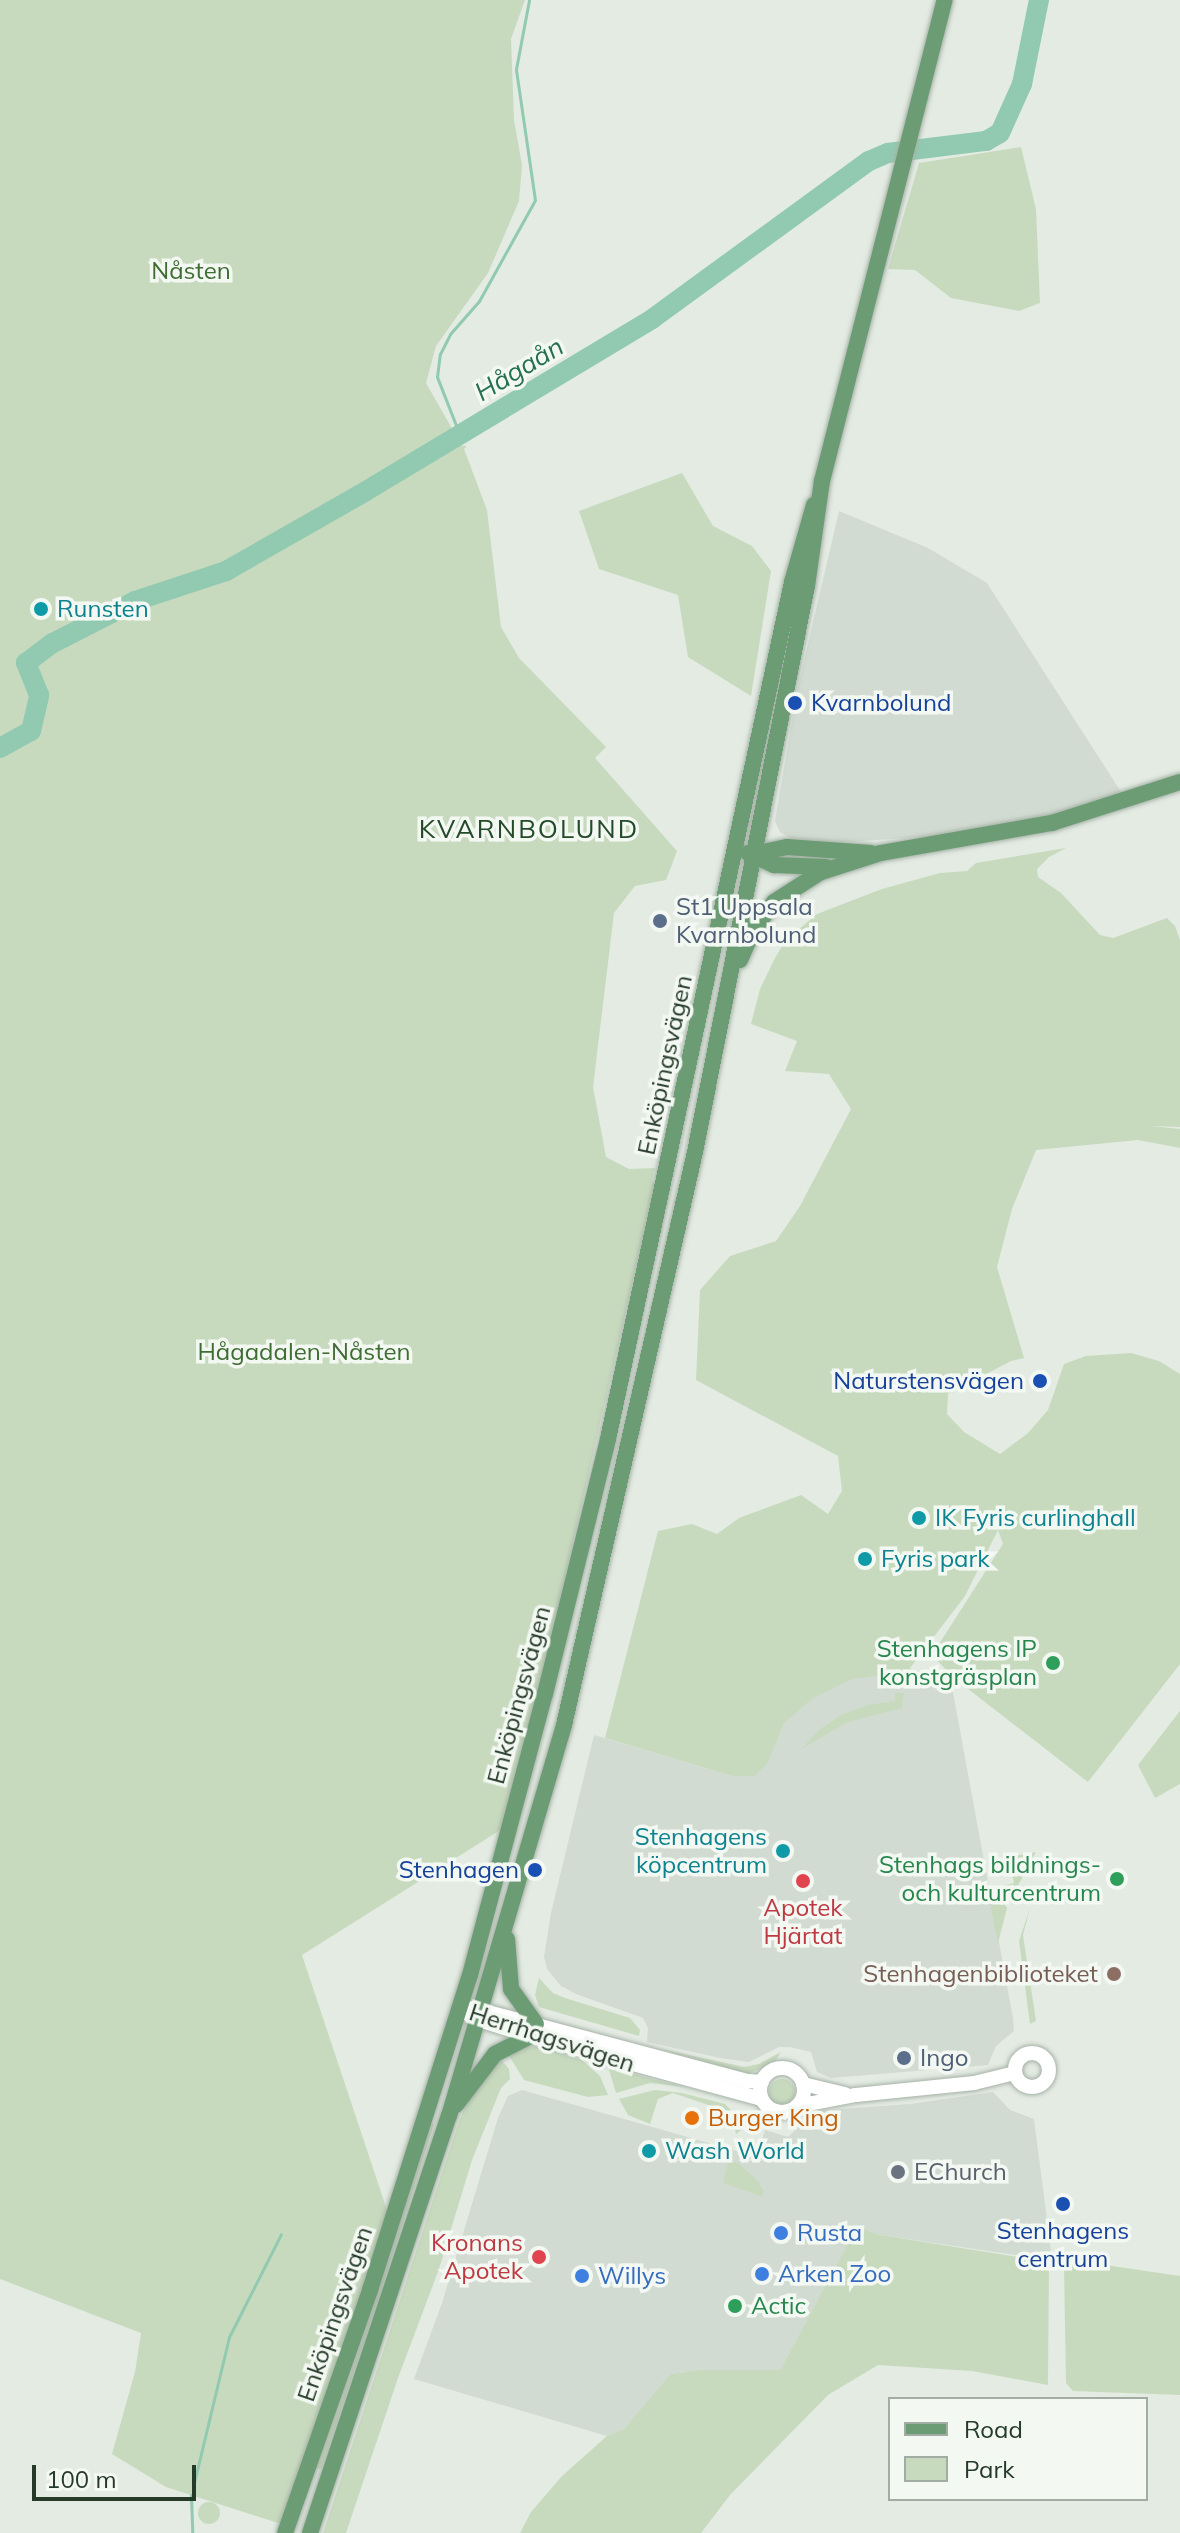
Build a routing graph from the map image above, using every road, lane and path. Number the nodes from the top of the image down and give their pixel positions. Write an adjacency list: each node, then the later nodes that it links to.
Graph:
1 (945, 0): 2 (main road)
2 (822, 481): 4 (main road, Enköpingsvägen); 6 (main road, Enköpingsvägen)
3 (1180, 782): 7 (main road)
4 (763, 816): 5 (main road); 8 (main road, Enköpingsvägen)
5 (787, 847): 7 (main road); 8 (main road)
6 (734, 851): 8 (main road); 12 (main road, Enköpingsvägen)
7 (881, 853): 9 (main road)
8 (754, 854): 9 (main road); 10 (main road, Enköpingsvägen)
9 (836, 867): 10 (main road)
10 (723, 1006): 11 (main road, Enköpingsvägen)
11 (507, 1922): 13 (main road, Enköpingsvägen); 14 (main road)
12 (459, 2009): 13 (street, Herrhagsvägen); 22 (main road, Enköpingsvägen)
13 (478, 2013): 14 (street, Herrhagsvägen); 21 (main road, Enköpingsvägen)
14 (533, 2030): 16 (street, Herrhagsvägen); 19 (street, Herrhagsvägen); 21 (main road)
15 (1015, 2073): 18 (street)
16 (762, 2082): 17 (street); 19 (street)
17 (803, 2084): 18 (street); 20 (street)
18 (856, 2095): 20 (street)
19 (762, 2099): 20 (street)
20 (797, 2106)
21 (449, 2116): 23 (main road, Enköpingsvägen)
22 (285, 2533)
23 (310, 2533)

